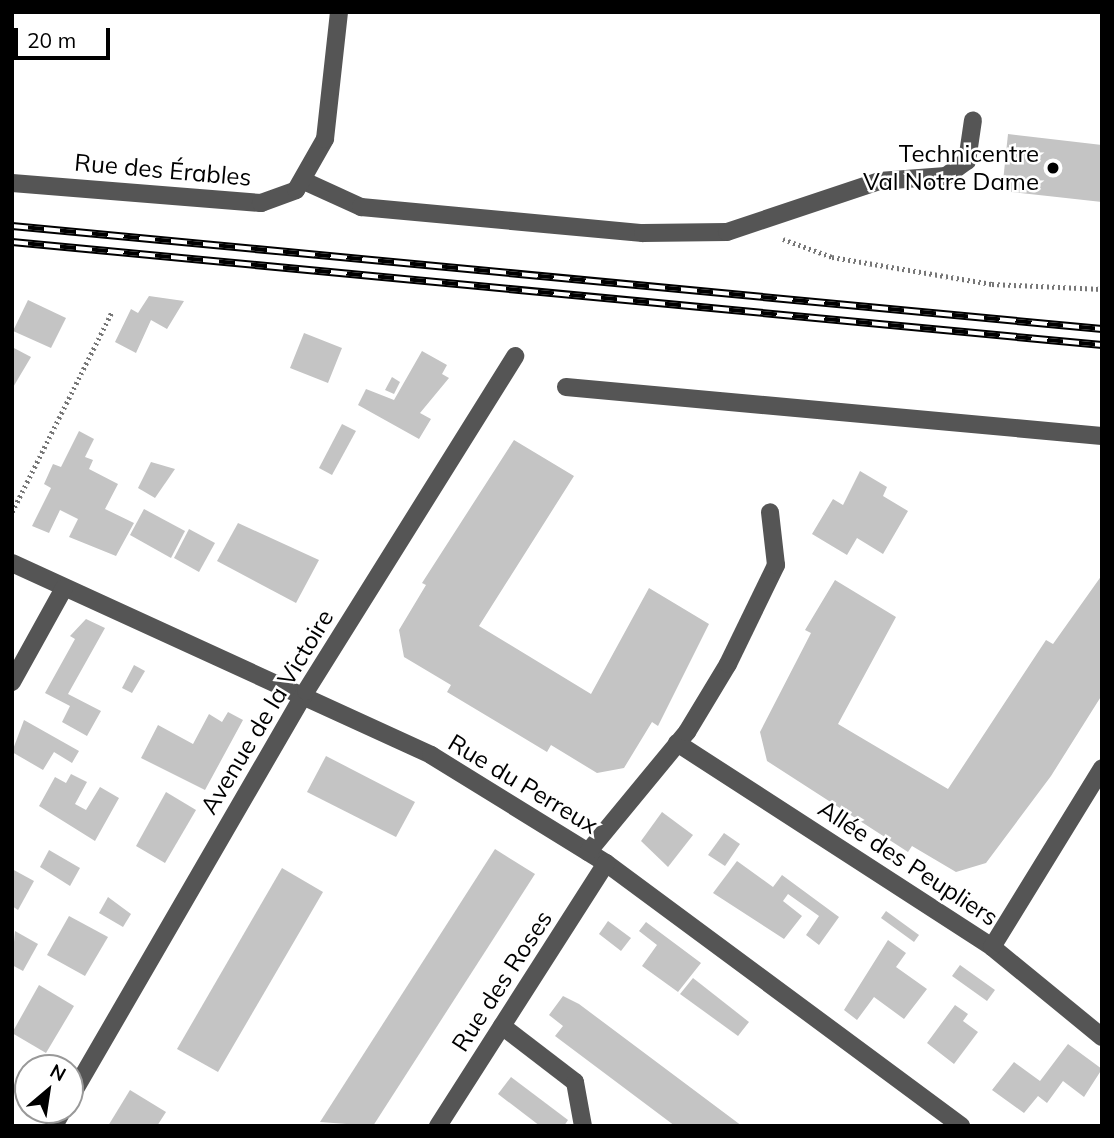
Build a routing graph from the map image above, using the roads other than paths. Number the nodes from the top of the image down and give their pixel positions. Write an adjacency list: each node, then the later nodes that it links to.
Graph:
1 (339, 12): 3 (street)
2 (973, 120): 3 (street)
3 (304, 181): 4 (street, Rue des Érables)
4 (12, 183)
5 (515, 356): 12 (street, Avenue de la Victoire)
6 (566, 387): 7 (street)
7 (1102, 436)
8 (769, 512): 13 (street)
9 (12, 563): 10 (street, Rue du Perreux)
10 (64, 588): 11 (street); 12 (street, Rue du Perreux)
11 (12, 682)
12 (304, 694): 15 (street, Rue du Perreux); 20 (street, Avenue de la Victoire)
13 (677, 743): 15 (street); 17 (street, Allée des Peupliers)
14 (1102, 768): 17 (street)
15 (588, 852): 16 (street, Rue du Perreux)
16 (606, 863): 18 (street, Rue des Roses); 23 (street, Rue du Perreux)
17 (992, 947): 19 (street, Allée des Peupliers)
18 (502, 1026): 21 (street, Rue des Roses); 22 (street)
19 (1102, 1037)
20 (84, 1074)
21 (438, 1126)
22 (583, 1126)
23 (961, 1126)

